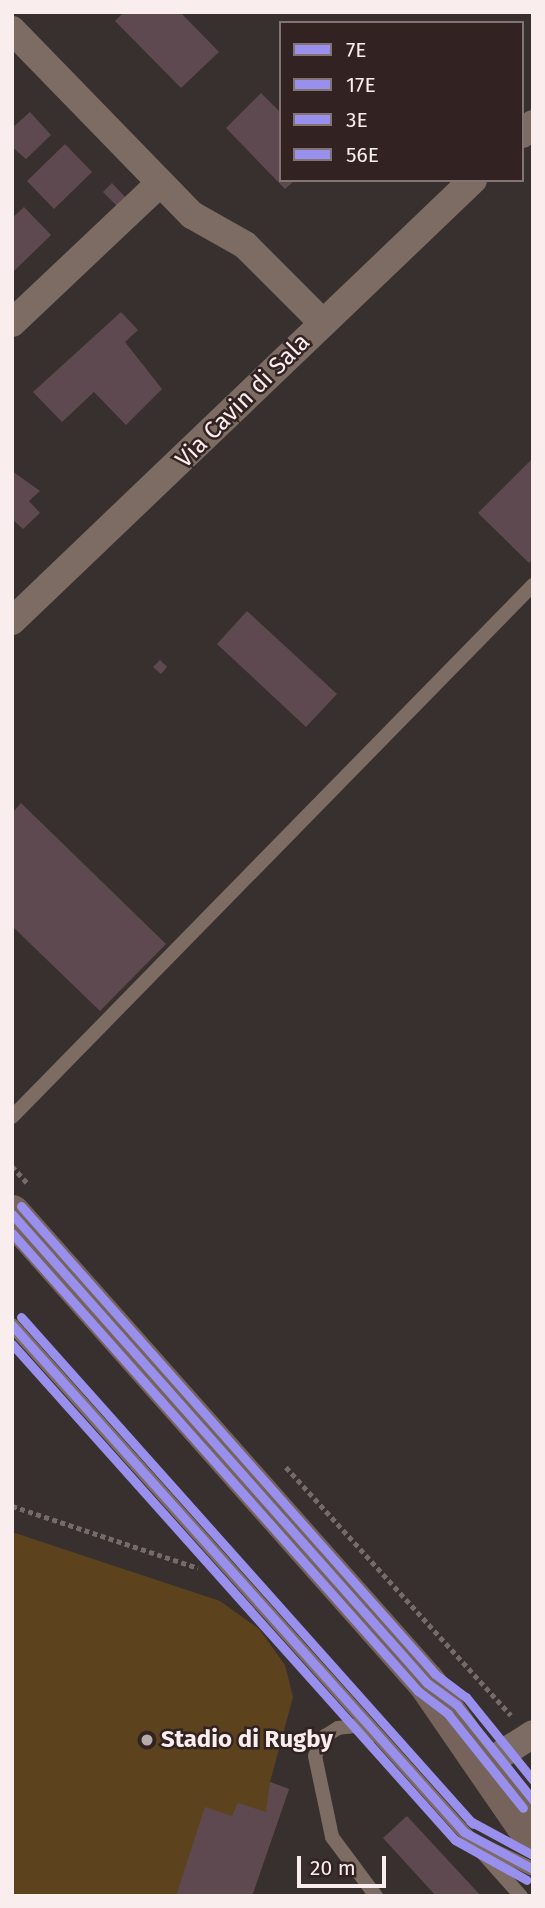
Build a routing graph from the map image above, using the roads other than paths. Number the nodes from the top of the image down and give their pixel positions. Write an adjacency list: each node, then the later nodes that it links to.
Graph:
1 (12, 30): 3 (street)
2 (471, 182): 4 (street, Via Cavin di Sala)
3 (159, 184): 4 (street); 5 (street)
4 (322, 322): 7 (street, Via Cavin di Sala)
5 (12, 323)
6 (533, 585): 8 (lane)
7 (12, 621)
8 (12, 1117)
9 (12, 1214): 13 (main road)
10 (12, 1325): 12 (lane)
11 (533, 1734): 13 (street)
12 (386, 1744): 15 (lane); 18 (lane)
13 (491, 1761): 14 (main road); 16 (main road)
14 (533, 1800)
15 (464, 1832): 17 (lane); 19 (lane)
16 (533, 1837)
17 (533, 1869)
18 (376, 1896)
19 (521, 1896)

